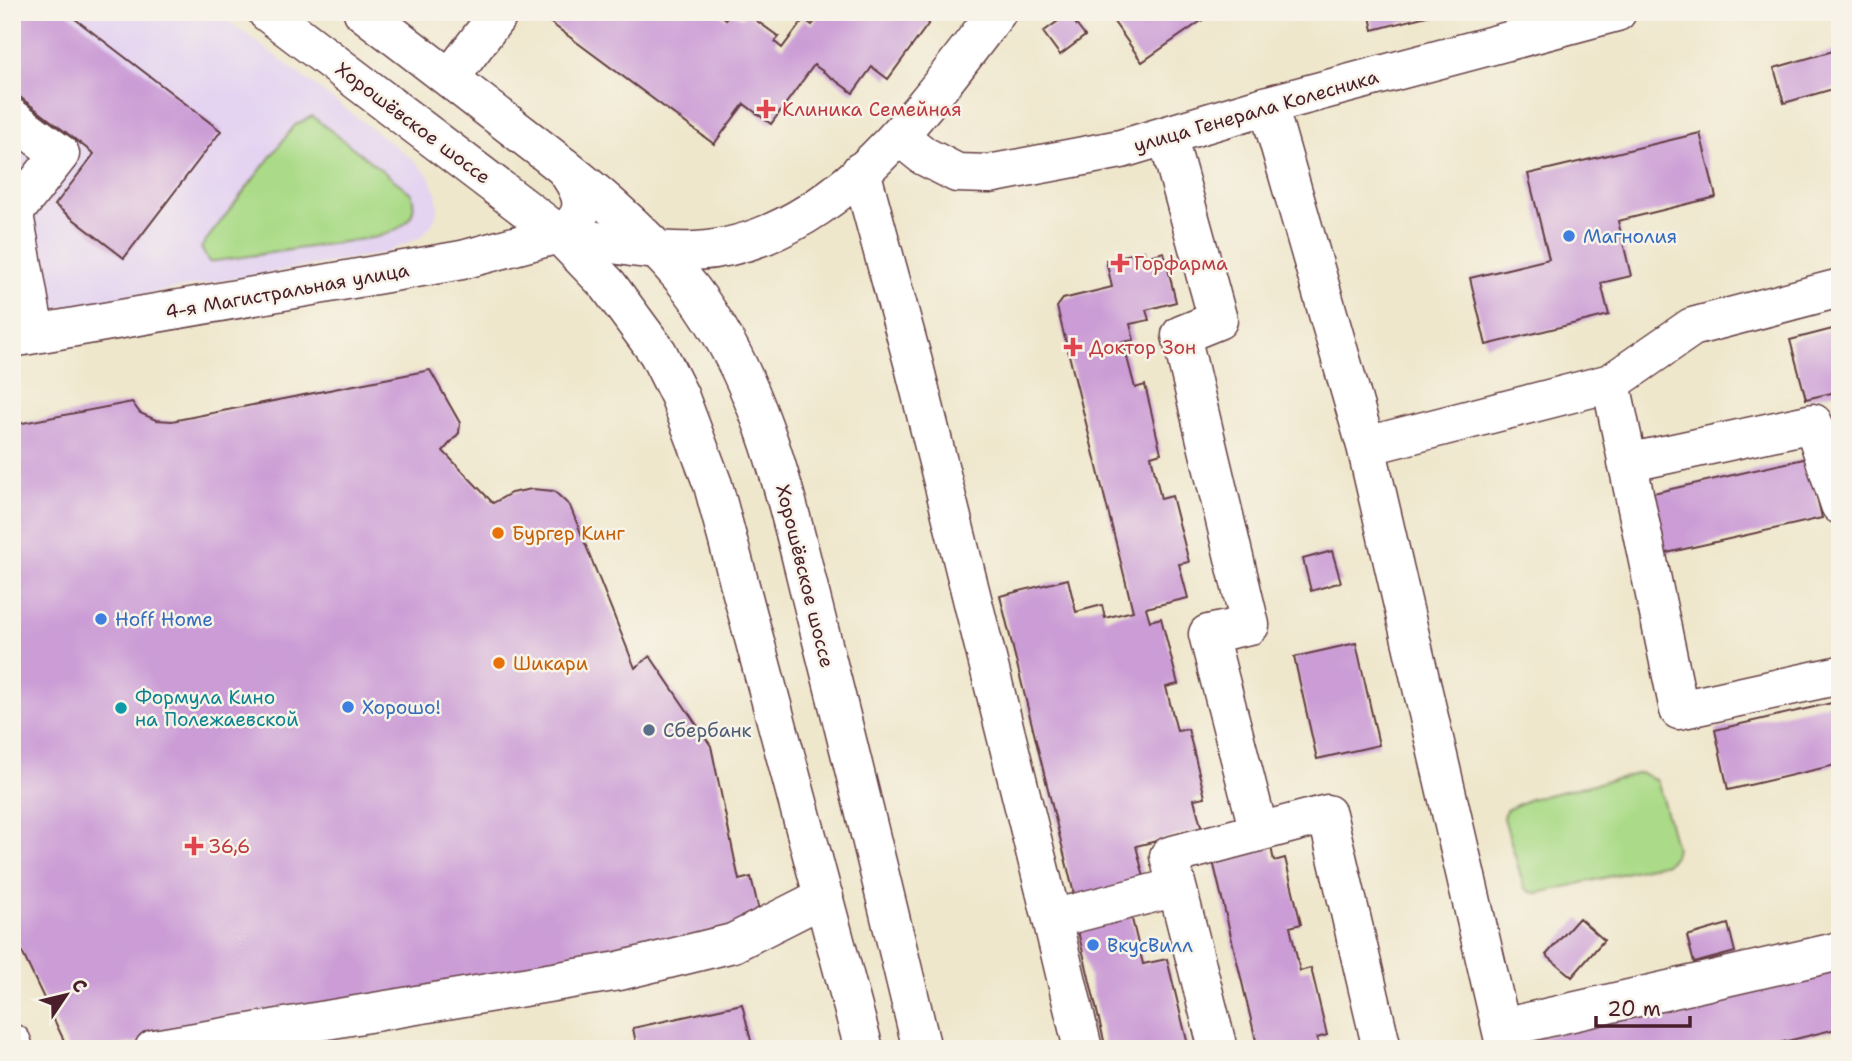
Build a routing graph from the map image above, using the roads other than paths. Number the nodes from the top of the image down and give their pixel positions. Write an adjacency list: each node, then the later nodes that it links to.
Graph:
1 (267, 12): 14 (main road, Хорошёвское шоссе)
2 (363, 12): 6 (main road, Хорошёвское шоссе)
3 (500, 12): 6 (main road)
4 (997, 12): 10 (main road)
5 (1617, 12): 7 (main road, улица Генерала Колесника)
6 (450, 78): 11 (main road, Хорошёвское шоссе)
7 (1268, 105): 9 (main road, улица Генерала Колесника); 19 (main road)
8 (12, 118): 13 (main road)
9 (1167, 135): 10 (main road, улица Генерала Колесника); 23 (main road)
10 (900, 137): 12 (main road)
11 (564, 167): 14 (main road, Хорошёвское шоссе); 15 (main road, Хорошёвское шоссе)
12 (861, 171): 15 (main road); 26 (main road)
13 (13, 215): 17 (main road)
14 (559, 234): 15 (main road); 17 (main road, 4-я Магистральная улица); 25 (main road, Хорошёвское шоссе)
15 (656, 250): 33 (main road, Хорошёвское шоссе)
16 (1840, 288): 18 (main road)
17 (24, 336)
18 (1611, 383): 19 (main road); 20 (main road)
19 (1366, 446): 28 (main road)
20 (1627, 463): 21 (main road); 22 (main road)
21 (1840, 506)
22 (1840, 675)
23 (1259, 832): 24 (main road); 36 (main road)
24 (1177, 887): 26 (main road); 35 (main road)
25 (824, 897): 31 (main road); 32 (main road, Хорошёвское шоссе)
26 (1052, 919): 34 (main road)
27 (1840, 951): 28 (main road)
28 (1504, 1039)
29 (12, 1043): 30 (main road)
30 (14, 1049)
31 (153, 1049)
32 (864, 1049)
33 (922, 1049)
34 (1083, 1049)
35 (1218, 1049)
36 (1382, 1049)

